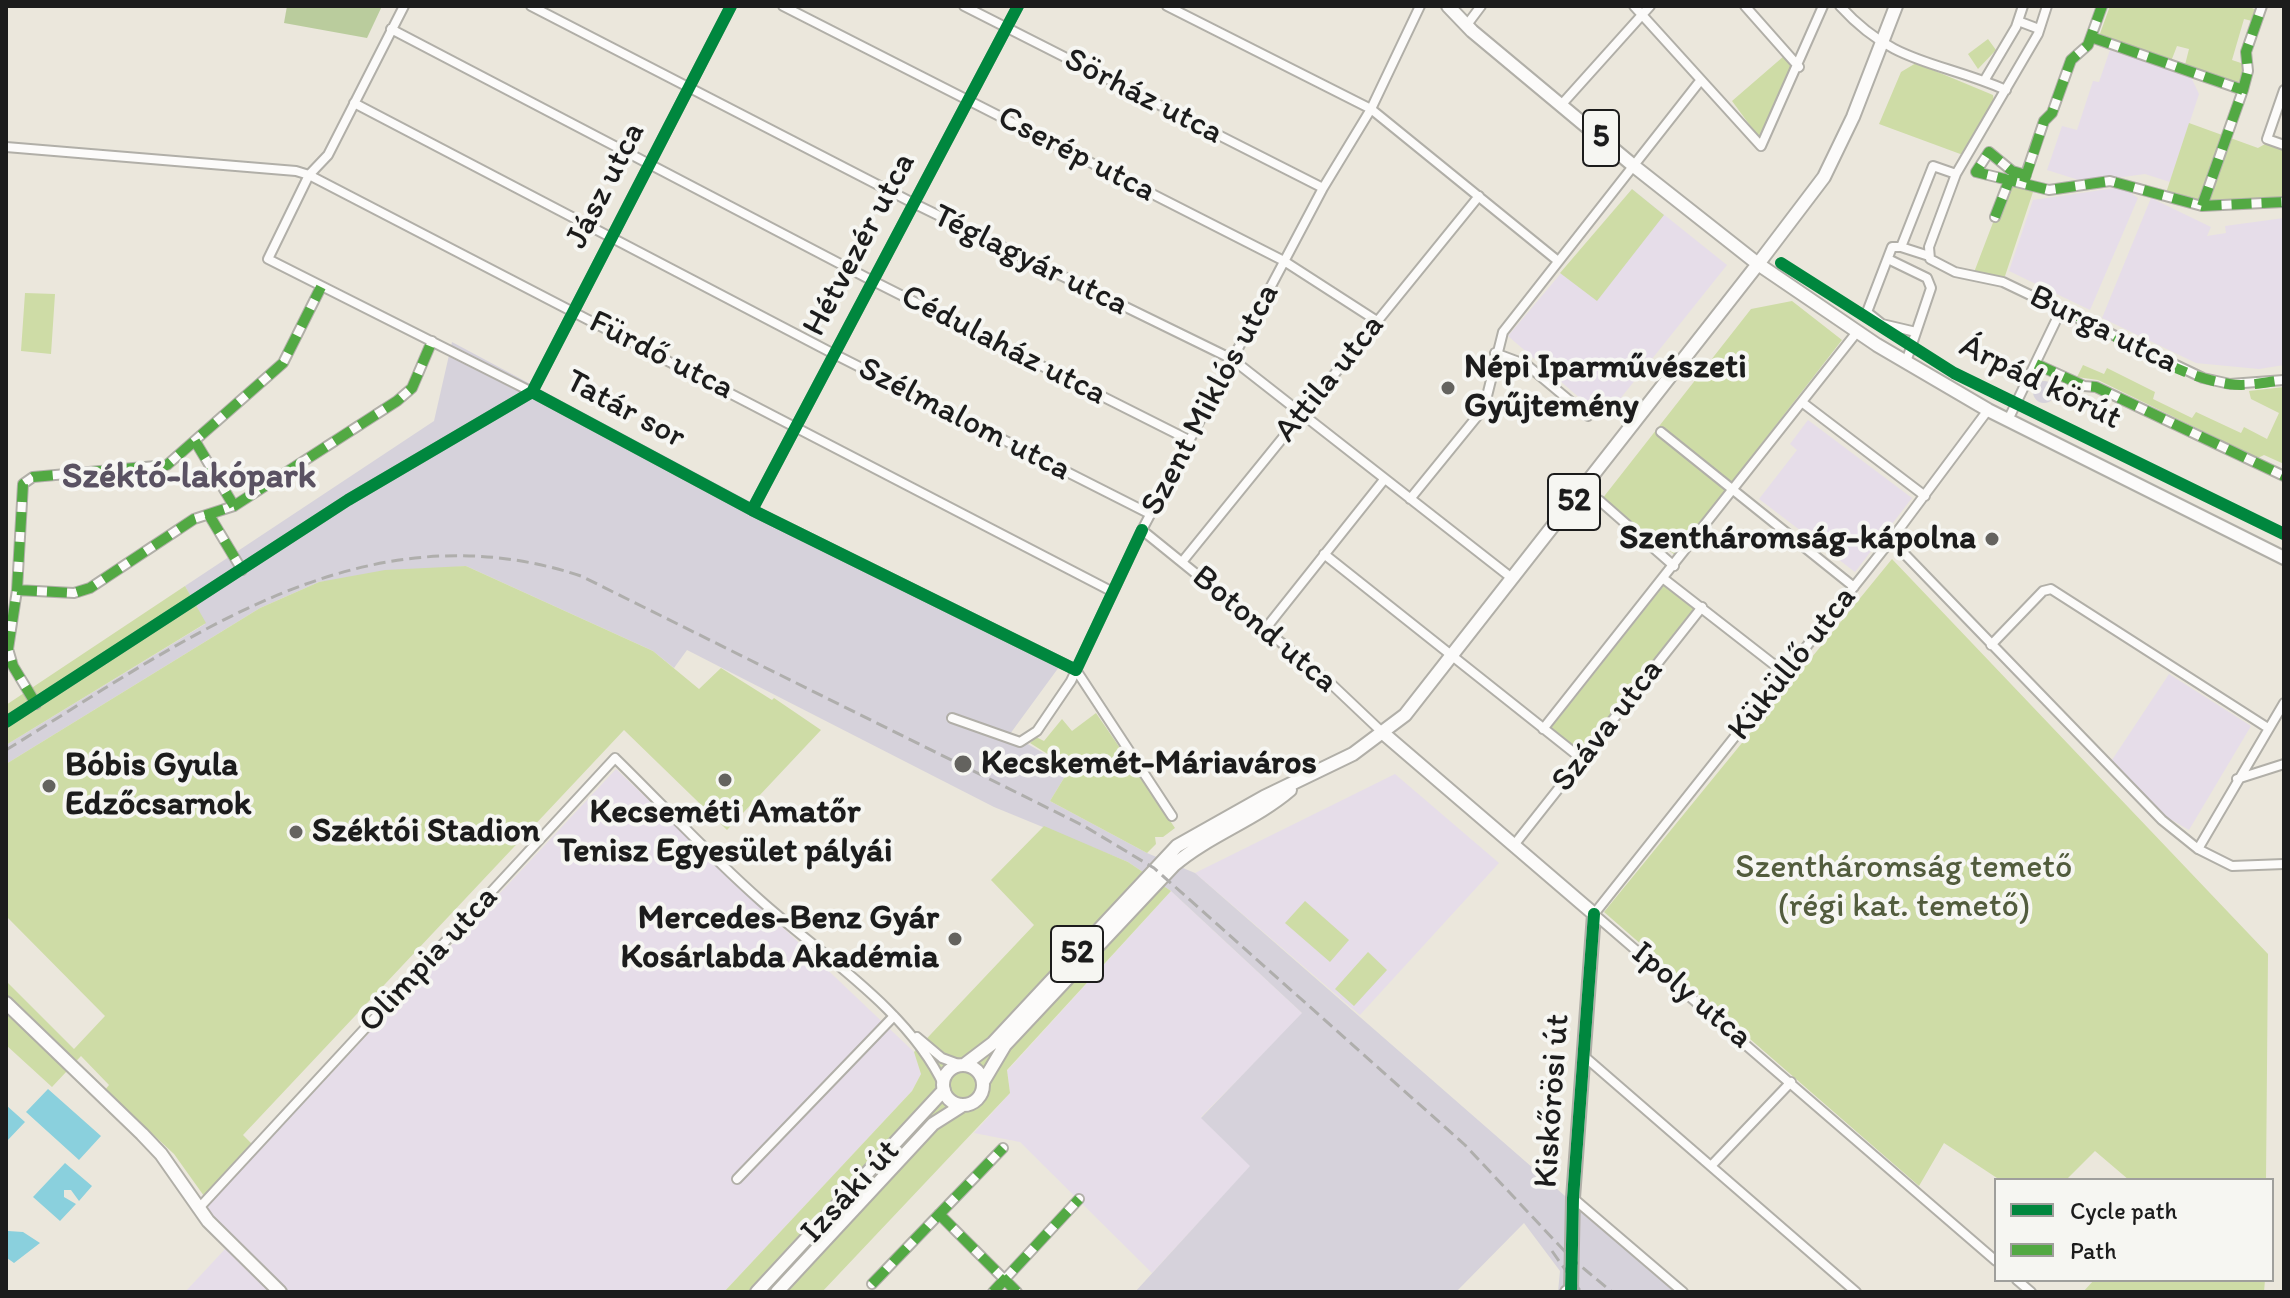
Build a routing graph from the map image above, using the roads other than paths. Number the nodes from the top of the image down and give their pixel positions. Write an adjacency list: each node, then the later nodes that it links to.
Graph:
1 (404, 6): 25 (street)
2 (531, 6): 32 (street, Téglagyár utca)
3 (731, 6): 32 (street, Jász utca)
4 (783, 6): 36 (street, Cserép utca)
5 (964, 6): 24 (street, Sörház utca)
6 (1018, 6): 24 (street, Hétvezér utca)
7 (1167, 6): 39 (street)
8 (1420, 6): 39 (street, Szent Miklós utca)
9 (1448, 6): 23 (main road, 5)
10 (1481, 6): 23 (street)
11 (1634, 6): 21 (street)
12 (1650, 6): 21 (street)
13 (1745, 6): 29 (street)
14 (1823, 6): 29 (street)
15 (1840, 6): 28 (street)
16 (1896, 6): 28 (main road)
17 (2023, 6): 22 (street)
18 (2047, 6): 26 (street)
19 (2102, 6): 27 (street)
20 (2262, 6): 34 (street)
21 (1641, 14): 30 (street); 38 (street)
22 (2018, 21): 26 (street); 31 (street)
23 (1466, 26): 38 (main road, 5)
24 (1007, 28): 36 (street, Hétvezér utca); 48 (street, Sörház utca)
25 (391, 29): 37 (street); 42 (street, Cédulaház utca)
26 (2039, 29): 33 (street)
27 (2091, 37): 34 (street); 47 (street)
28 (1881, 43): 31 (street); 60 (main road)
29 (1799, 67): 30 (street)
30 (1700, 81): 43 (street)
31 (1984, 81): 33 (street)
32 (689, 87): 42 (street, Jász utca); 51 (street, Téglagyár utca)
33 (2006, 90): 44 (street)
34 (2243, 90): 52 (street)
35 (2284, 90): 40 (street)
36 (967, 100): 51 (street, Hétvezér utca); 58 (street, Cserép utca)
37 (354, 103): 45 (street); 54 (street, Szélmalom utca)
38 (1562, 104): 43 (main road, 5)
39 (1371, 109): 48 (street, Szent Miklós utca); 49 (street)
40 (2284, 145)
41 (6, 147): 45 (street, Fürdő utca)
42 (650, 162): 54 (street, Jász utca); 61 (street, Cédulaház utca)
43 (1635, 167): 59 (street); 60 (main road, 5)
44 (1956, 174): 55 (street); 56 (street)
45 (309, 175): 62 (street, Tatár sor); 64 (street, Fürdő utca)
46 (2010, 178): 47 (street); 47 (street); 53 (street)
47 (2025, 178): 52 (street)
48 (1323, 188): 58 (street, Szent Miklós utca)
49 (1479, 196): 59 (street); 65 (street, Attila utca)
50 (2284, 202): 52 (street)
51 (913, 203): 61 (street, Hétvezér utca); 71 (street, Téglagyár utca)
52 (2202, 206)
53 (1995, 217)
54 (612, 237): 64 (street, Jász utca); 70 (street, Szélmalom utca)
55 (1901, 247): 56 (street, Burga utca); 57 (street)
56 (1929, 251): 63 (street, Burga utca)
57 (1888, 259): 67 (street); 67 (street)
58 (1284, 261): 65 (street, Cserép utca); 71 (street, Szent Miklós utca)
59 (1558, 261): 69 (street)
60 (1758, 264): 66 (main road, Árpád körút / 5); 87 (main road, 52)
61 (871, 280): 70 (street, Hétvezér utca); 83 (street, Cédulaház utca)
62 (321, 287): 68 (street, Tatár sor); 84 (street)
63 (2062, 308): 73 (street); 74 (street, Burga utca)
64 (573, 312): 75 (street, Jász utca); 81 (street, Fürdő utca)
65 (1377, 321): 78 (street, Attila utca)
66 (1857, 332): 72 (main road, Árpád körút / 5); 76 (street)
67 (1916, 332): 72 (street)
68 (432, 341): 75 (street, Tatár sor); 91 (street)
69 (1495, 353): 79 (street); 90 (street)
70 (834, 354): 81 (street, Hétvezér utca); 93 (street, Szélmalom utca)
71 (1232, 359): 78 (street, Téglagyár utca); 83 (street, Szent Miklós utca)
72 (1906, 362): 77 (main road, Árpád körút / 5)
73 (2036, 364): 80 (street); 85 (street)
74 (2284, 380)
75 (532, 392): 92 (street, Tatár sor); 101 (street, Tatár sor)
76 (1803, 403): 88 (street); 89 (street)
77 (1988, 410): 80 (main road, Árpád körút / 5); 89 (street, Küküllő utca)
78 (1302, 415): 86 (street, Téglagyár utca); 99 (street, Attila utca)
79 (1588, 416)
80 (2008, 420): 98 (main road, Árpád körút / 5)
81 (798, 426): 92 (street, Hétvezér utca); 106 (street, Fürdő utca)
82 (1661, 432): 88 (street)
83 (1189, 440): 93 (street, Szent Miklós utca)
84 (195, 441): 91 (street); 105 (street)
85 (2284, 476)
86 (1383, 481): 90 (street, Téglagyár utca); 97 (street)
87 (1583, 491): 100 (street); 102 (main road, 52)
88 (1733, 491): 100 (street); 104 (street)
89 (1925, 496): 96 (street, Küküllő utca)
90 (1410, 499): 102 (street, Téglagyár utca)
91 (234, 506): 94 (street)
92 (752, 510): 111 (street, Tatár sor)
93 (1150, 514): 95 (street, Szent Miklós utca)
94 (209, 515): 101 (street); 105 (street)
95 (1142, 530): 99 (street, Botond utca); 106 (street, Szent Miklós utca)
96 (1891, 540): 104 (street, Küküllő utca); 109 (street)
97 (1324, 554): 108 (street); 110 (street)
98 (2284, 558)
99 (1182, 562): 108 (street, Botond utca)
100 (1674, 566): 103 (street)
101 (242, 570): 114 (street, Tatár sor)
102 (1513, 579): 110 (main road, 52)
103 (1664, 579): 107 (street); 118 (street)
104 (1854, 587): 112 (street, Küküllő utca)
105 (17, 590): 114 (street)
106 (1111, 591): 111 (street, Szent Miklós utca)
107 (1702, 607): 112 (street); 120 (street, Száva utca)
108 (1266, 628): 119 (street, Botond utca)
109 (1991, 645): 117 (street); 126 (street)
110 (1453, 656): 118 (street); 119 (main road, 52)
111 (1076, 670): 115 (street, Szent Miklós utca); 123 (street)
112 (1786, 674): 128 (street, Küküllő utca)
113 (2284, 703): 117 (street)
114 (36, 704): 116 (street, Tatár sor)
115 (952, 718)
116 (6, 722)
117 (2268, 728): 122 (street)
118 (1543, 729): 120 (street)
119 (1383, 733): 124 (main road, 52); 125 (main road, Ipoly utca)
120 (1582, 759): 125 (street, Száva utca)
121 (2284, 764): 122 (street)
122 (2237, 779): 126 (street)
123 (1172, 816)
124 (1189, 845): 133 (main road, 52); 134 (main road, 52)
125 (1514, 845): 128 (main road, Ipoly utca)
126 (2198, 849): 127 (street)
127 (2284, 864)
128 (1594, 914): 132 (main road, Kiskőrösi út); 135 (street, Ipoly utca)
129 (6, 1003): 143 (main road)
130 (894, 1016): 131 (street, Olimpia utca); 140 (street); 143 (street, Olimpia utca)
131 (906, 1030): 133 (street, Olimpia utca); 136 (street, Olimpia utca)
132 (1585, 1057): 139 (street); 141 (main road, Kiskőrösi út)
133 (962, 1065): 134 (main road); 136 (main road, 52)
134 (983, 1082): 137 (main road, 52)
135 (1791, 1082): 139 (street); 145 (street, Ipoly utca)
136 (944, 1088): 137 (main road); 151 (main road, Izsáki út / 52)
137 (963, 1105): 152 (main road, Izsáki út / 52)
138 (1003, 1148): 144 (street)
139 (1711, 1166): 148 (street)
140 (737, 1179)
141 (1573, 1198): 149 (main road, Kiskőrösi út); 155 (street)
142 (1079, 1199): 146 (street)
143 (199, 1208): 150 (main road)
144 (939, 1214): 146 (street); 147 (street)
145 (1994, 1259)
146 (1005, 1279): 153 (street); 154 (street)
147 (872, 1284)
148 (1845, 1288): 156 (street)
149 (1570, 1291)
150 (280, 1292)
151 (757, 1292)
152 (777, 1292)
153 (993, 1292)
154 (1017, 1292)
155 (1683, 1292)
156 (1856, 1292)

